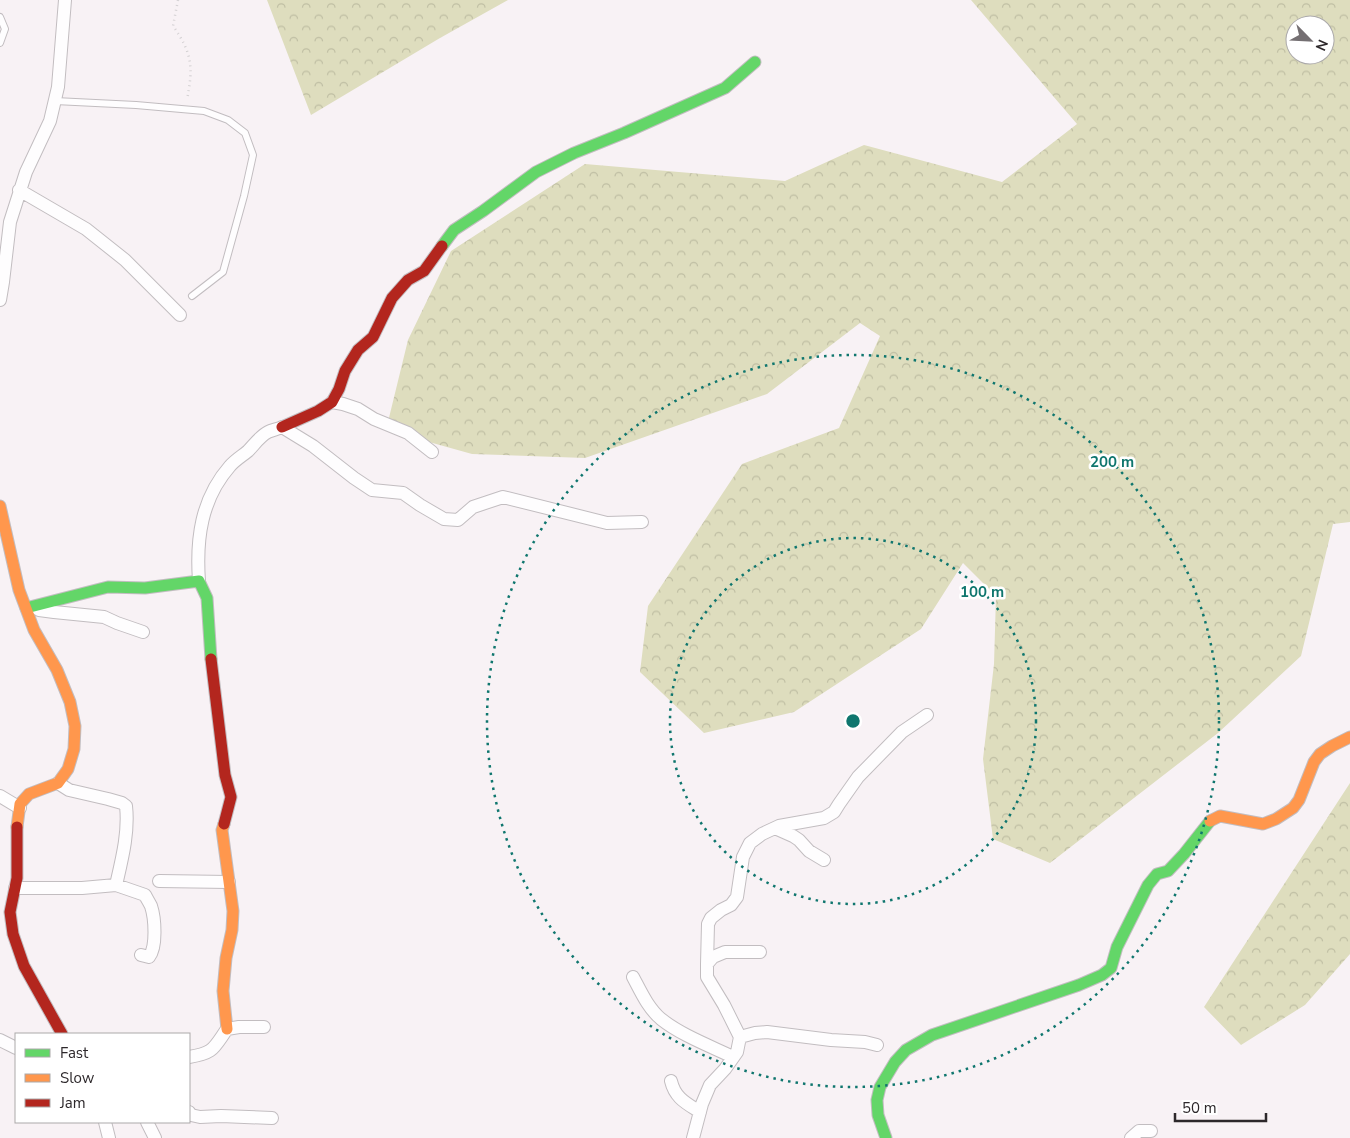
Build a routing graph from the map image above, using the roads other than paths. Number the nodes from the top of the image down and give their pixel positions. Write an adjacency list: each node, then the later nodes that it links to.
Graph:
1 (65, 0): 5 (street)
2 (0, 17): 3 (lane)
3 (0, 43)
4 (755, 62): 10 (street)
5 (55, 101): 6 (street); 7 (lane)
6 (19, 190): 8 (street); 9 (street)
7 (192, 296)
8 (0, 300)
9 (180, 315)
10 (332, 402): 11 (street); 12 (street)
11 (282, 428): 14 (street); 15 (street)
12 (432, 452)
13 (0, 506): 16 (street)
14 (642, 522)
15 (199, 582): 16 (street); 26 (street)
16 (29, 607): 17 (street); 20 (street)
17 (143, 632)
18 (927, 715): 23 (street)
19 (1350, 738): 52 (street)
20 (58, 783): 22 (street); 27 (street)
21 (0, 796): 22 (street)
22 (20, 808): 28 (street)
23 (775, 828): 24 (street); 31 (street)
24 (824, 860)
25 (160, 881): 26 (street)
26 (229, 882): 34 (street)
27 (116, 885): 28 (street); 30 (street)
28 (15, 888): 35 (street)
29 (760, 952): 31 (street)
30 (141, 955)
31 (707, 964): 36 (street)
32 (633, 977): 41 (street)
33 (264, 1027): 34 (street)
34 (227, 1029): 40 (street)
35 (61, 1033)
36 (740, 1037): 38 (street); 41 (street)
37 (0, 1040): 39 (street)
38 (877, 1045)
39 (15, 1048)
40 (190, 1057)
41 (733, 1057): 43 (street)
42 (671, 1081): 43 (street)
43 (700, 1112): 51 (street)
44 (190, 1114): 45 (street)
45 (272, 1118)
46 (105, 1123): 49 (street)
47 (147, 1123): 50 (street)
48 (1151, 1131): 53 (street)
49 (109, 1138)
50 (154, 1138)
51 (693, 1138)
52 (886, 1138)
53 (1130, 1138)

